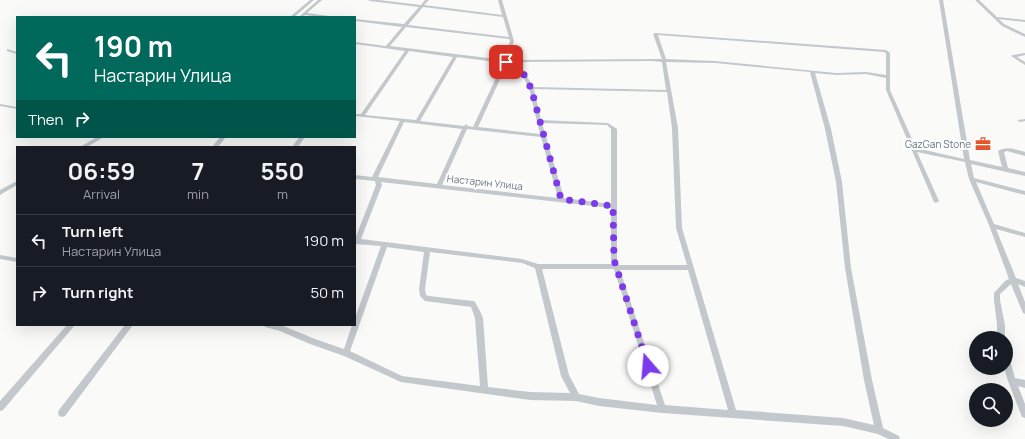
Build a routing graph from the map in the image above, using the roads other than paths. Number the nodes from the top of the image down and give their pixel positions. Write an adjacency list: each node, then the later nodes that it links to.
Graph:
1 (312, 0): 9 (street)
2 (320, 0): 10 (street)
3 (370, 0): 8 (street)
4 (427, 0): 8 (street)
5 (500, 0): 11 (street)
6 (941, 0): 49 (street)
7 (977, 0): 12 (street)
8 (423, 6): 11 (street); 15 (street)
9 (293, 16)
10 (302, 16)
11 (505, 16): 17 (street)
12 (997, 18): 14 (street); 16 (street)
13 (356, 20): 15 (street)
14 (1025, 21)
15 (406, 25): 17 (street); 19 (street)
16 (1025, 36)
17 (511, 38): 26 (street)
18 (357, 43): 19 (street)
19 (387, 47): 21 (street)
20 (8, 50): 22 (street)
21 (408, 50): 24 (street); 36 (street)
22 (16, 53)
23 (1025, 54): 28 (street)
24 (456, 56): 26 (street); 39 (street)
25 (664, 60): 27 (street); 29 (street); 30 (street); 32 (street)
26 (506, 61): 27 (street); 41 (street)
27 (516, 62): 31 (street)
28 (1025, 64)
29 (812, 71): 30 (street); 92 (street)
30 (888, 77): 47 (street)
31 (531, 88): 32 (street); 38 (street)
32 (669, 91): 71 (street)
33 (0, 105): 34 (street)
34 (16, 108)
35 (356, 115): 36 (street)
36 (362, 116): 37 (street)
37 (404, 120): 39 (street); 53 (street)
38 (539, 121): 42 (street); 61 (street)
39 (417, 122): 40 (street)
40 (466, 126): 41 (street); 56 (street)
41 (476, 128): 42 (street)
42 (543, 136): 59 (street)
43 (99, 138): 45 (street)
44 (223, 138): 46 (street)
45 (85, 146)
46 (216, 146)
47 (913, 149): 49 (street); 60 (street)
48 (1025, 154): 50 (street)
49 (967, 160): 50 (street); 54 (street)
50 (1005, 169): 51 (street)
51 (1025, 174)
52 (356, 177): 53 (street, Настарин Улица)
53 (375, 179): 56 (street, Настарин Улица); 64 (street)
54 (972, 179): 58 (street); 62 (street)
55 (16, 185): 57 (street)
56 (439, 186): 59 (street, Настарин Улица)
57 (0, 193)
58 (1025, 193)
59 (561, 199): 61 (street, Настарин Улица)
60 (936, 201)
61 (613, 206): 70 (street)
62 (992, 225): 63 (street); 72 (street)
63 (1025, 235)
64 (356, 242): 65 (street)
65 (385, 244): 66 (street); 75 (street)
66 (427, 249): 69 (street); 85 (street)
67 (0, 257): 68 (street)
68 (16, 260)
69 (538, 266): 70 (street); 86 (street)
70 (616, 266): 71 (street); 88 (street)
71 (691, 268): 90 (street)
72 (1014, 280): 73 (street); 74 (street); 80 (street)
73 (1025, 284)
74 (1025, 311)
75 (356, 325)
76 (70, 326): 87 (street)
77 (128, 326): 89 (street)
78 (272, 326): 81 (street)
79 (356, 326): 81 (street)
80 (1001, 331)
81 (346, 353): 85 (street)
82 (1010, 375): 83 (street)
83 (1012, 381): 84 (street); 91 (street)
84 (1025, 384)
85 (484, 389): 86 (street)
86 (576, 397): 88 (street)
87 (0, 407)
88 (662, 409): 90 (street)
89 (62, 413)
90 (733, 413): 92 (street)
91 (1025, 414)
92 (879, 430): 93 (street)
93 (896, 439)

